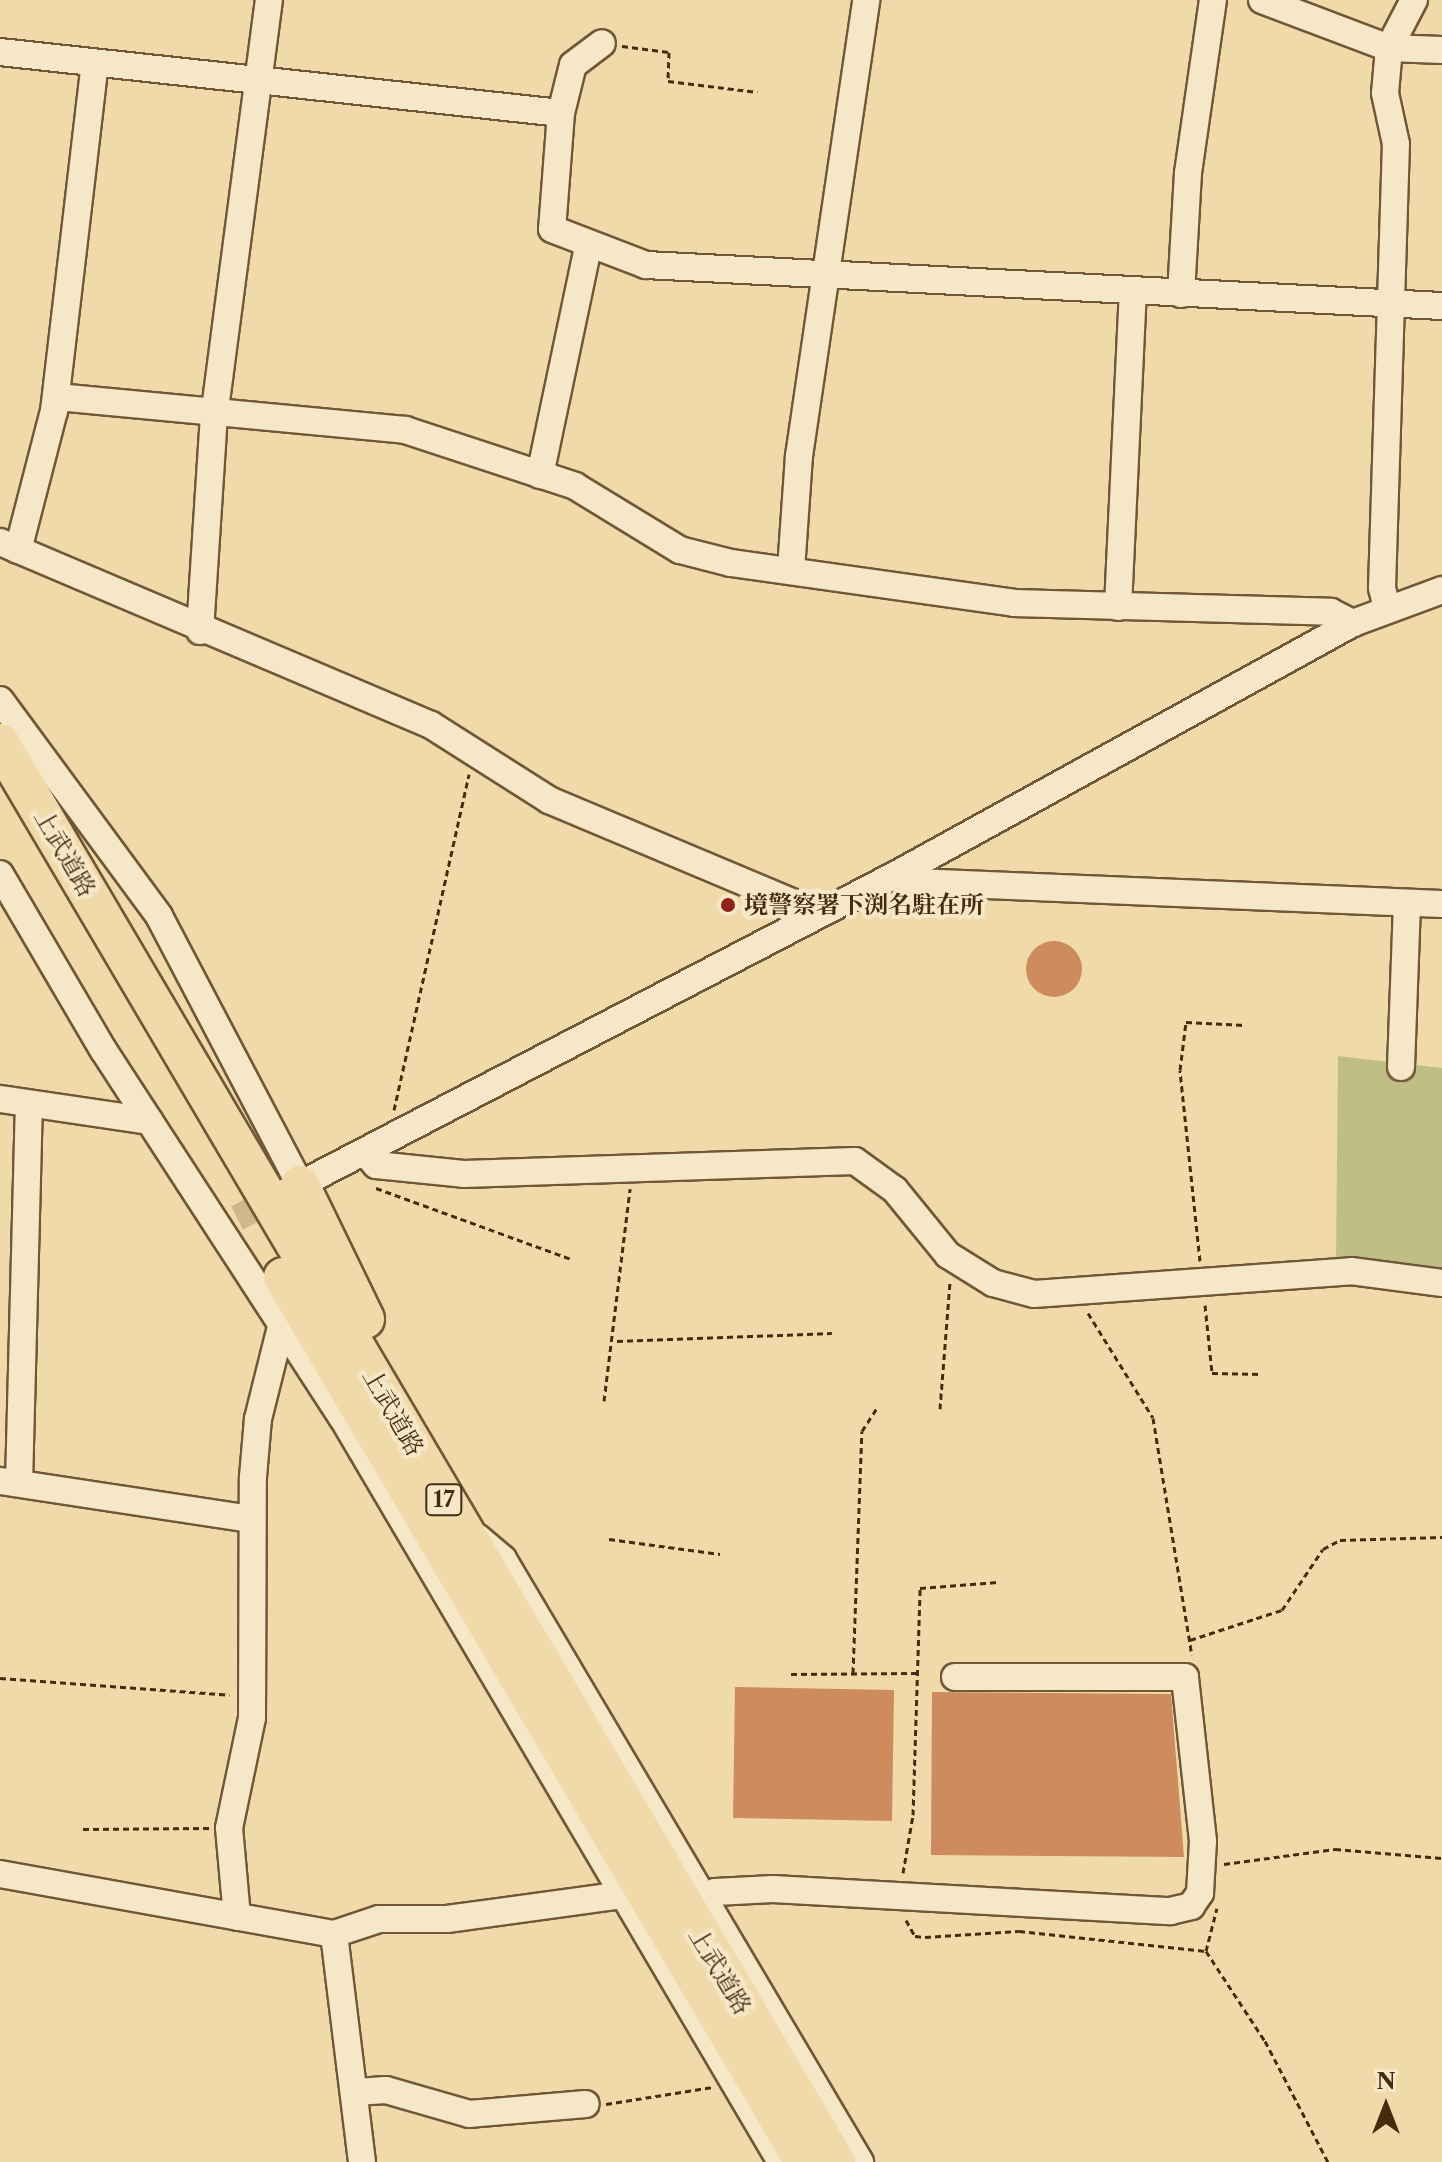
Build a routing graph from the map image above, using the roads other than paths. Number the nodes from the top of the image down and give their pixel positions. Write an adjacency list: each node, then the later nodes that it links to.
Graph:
1 (269, 0): 11 (street)
2 (866, 0): 14 (street)
3 (1213, 0): 16 (street)
4 (1262, 0): 7 (street)
5 (1414, 0): 7 (street)
6 (602, 43): 12 (street)
7 (1389, 48): 8 (street); 17 (street)
8 (1442, 50)
9 (0, 52): 10 (street)
10 (95, 64): 11 (street); 19 (street)
11 (258, 82): 12 (street); 20 (street)
12 (561, 113): 13 (street)
13 (595, 251): 14 (street); 21 (street)
14 (825, 274): 15 (street); 23 (street)
15 (1133, 293): 16 (street); 25 (street)
16 (1181, 294): 17 (street)
17 (1393, 304): 18 (street); 26 (street)
18 (1442, 306)
19 (57, 397): 20 (street); 22 (street)
20 (214, 417): 21 (street); 28 (street)
21 (540, 475): 23 (street)
22 (9, 546): 28 (street)
23 (791, 570): 25 (street)
24 (1442, 590): 26 (street)
25 (1118, 607): 27 (street)
26 (1387, 608): 27 (street)
27 (1353, 623): 33 (street)
28 (200, 631): 36 (street)
29 (2, 722): 31 (highway, 上武道路 / 17); 42 (street)
30 (0, 790): 31 (highway, 上武道路 / 17)
31 (45, 844): 48 (highway, 上武道路 / 17); 51 (highway, 上武道路 / 17)
32 (0, 874): 40 (street)
33 (897, 874): 34 (street); 36 (street)
34 (1407, 903): 35 (street); 37 (street)
35 (1442, 904)
36 (815, 912): 41 (street)
37 (1401, 1067)
38 (0, 1099): 39 (street)
39 (29, 1105): 40 (street); 45 (street)
40 (149, 1121): 44 (street)
41 (360, 1159): 42 (street); 43 (street)
42 (292, 1189): 47 (highway)
43 (1442, 1283)
44 (282, 1323): 46 (street); 51 (street)
45 (10, 1482): 46 (street)
46 (250, 1519): 53 (street)
47 (476, 1537): 48 (highway); 52 (street)
48 (495, 1586): 52 (highway, 上武道路 / 17)
49 (955, 1677): 52 (street)
50 (0, 1874): 53 (street)
51 (631, 1894): 54 (street); 58 (street); 59 (highway, 上武道路 / 17)
52 (692, 1901): 60 (highway, 上武道路 / 17); 61 (street)
53 (237, 1917): 54 (street)
54 (334, 1934): 55 (street)
55 (356, 2092): 56 (street); 57 (street)
56 (586, 2104)
57 (362, 2162)
58 (781, 2162)
59 (804, 2162)
60 (836, 2162)
61 (860, 2162)

